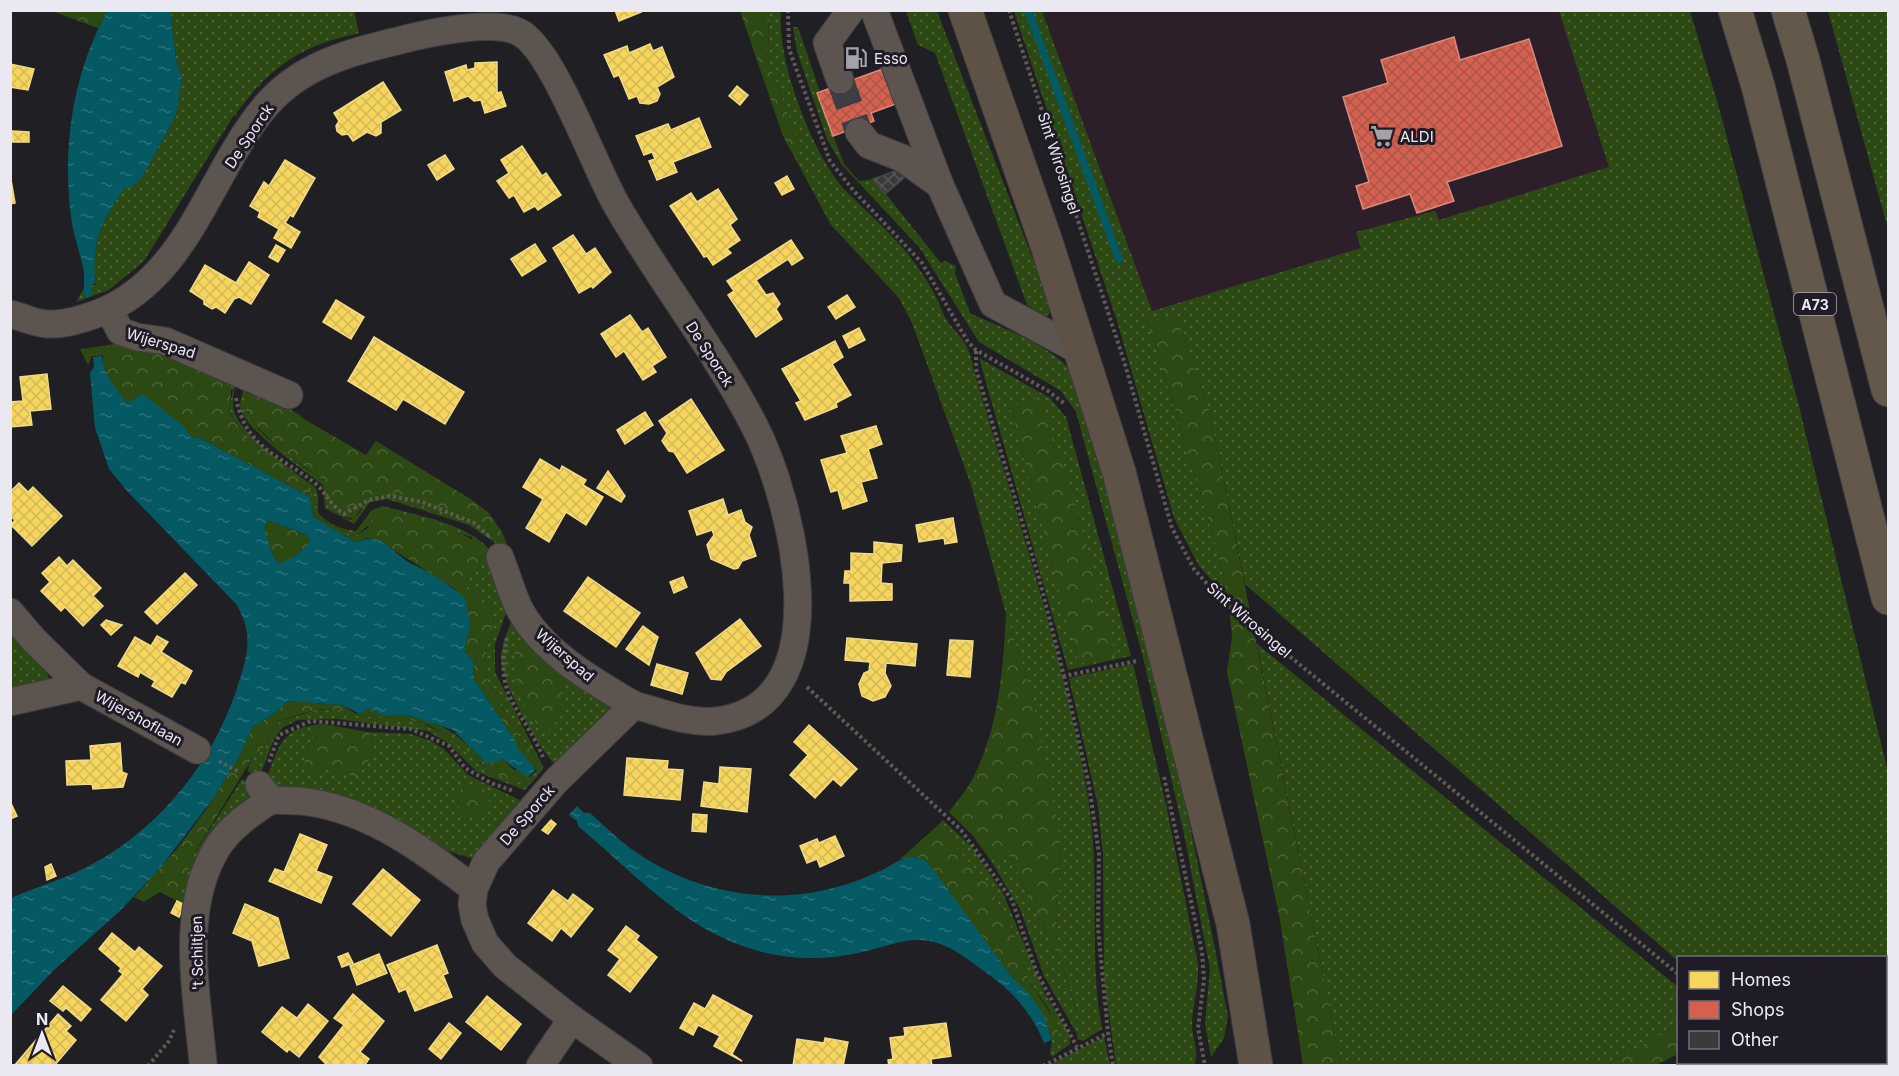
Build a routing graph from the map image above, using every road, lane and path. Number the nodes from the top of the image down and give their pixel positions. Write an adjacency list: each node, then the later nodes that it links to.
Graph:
1 (788, 10): 13 (path)
2 (850, 10): 8 (street)
3 (874, 10): 10 (street)
4 (965, 10): 14 (main road)
5 (1009, 10): 37 (path, Sint Wirosingel)
6 (1735, 10): 20 (highway, A73)
7 (1788, 10): 16 (highway)
8 (840, 80)
9 (860, 132): 10 (street)
10 (940, 185): 14 (street)
11 (109, 309): 12 (street, De Sporck); 15 (street, Wijerspad); 25 (street, De Sporck)
12 (10, 314)
13 (976, 350): 18 (path); 27 (path)
14 (1082, 352): 47 (main road)
15 (231, 368): 17 (street, Wijerspad); 19 (path)
16 (1888, 390)
17 (289, 394)
18 (1067, 409)
19 (500, 557): 21 (street, Wijerspad)
20 (1888, 598)
21 (518, 606): 30 (street, Wijerspad); 32 (path)
22 (10, 612): 28 (street, Wijershoflaan)
23 (1134, 650): 24 (path)
24 (1137, 661): 26 (path); 27 (path)
25 (788, 669): 30 (street, De Sporck); 40 (path)
26 (1140, 672)
27 (1064, 676): 39 (path)
28 (81, 686): 29 (street, Wijershoflaan); 31 (street, Wijershoflaan)
29 (10, 702)
30 (634, 705): 36 (street, De Sporck)
31 (197, 750)
32 (546, 765)
33 (1162, 771): 46 (path)
34 (521, 792): 35 (path)
35 (265, 793): 36 (street); 41 (street, 't Schiltjen)
36 (474, 889): 38 (street, De Sporck)
37 (1677, 974)
38 (572, 1019): 42 (street); 43 (street, De Sporck)
39 (1108, 1033): 40 (path); 45 (path)
40 (1077, 1047): 44 (path)
41 (208, 1065)
42 (540, 1065)
43 (639, 1065)
44 (1043, 1065)
45 (1113, 1065)
46 (1204, 1065)
47 (1256, 1065)

